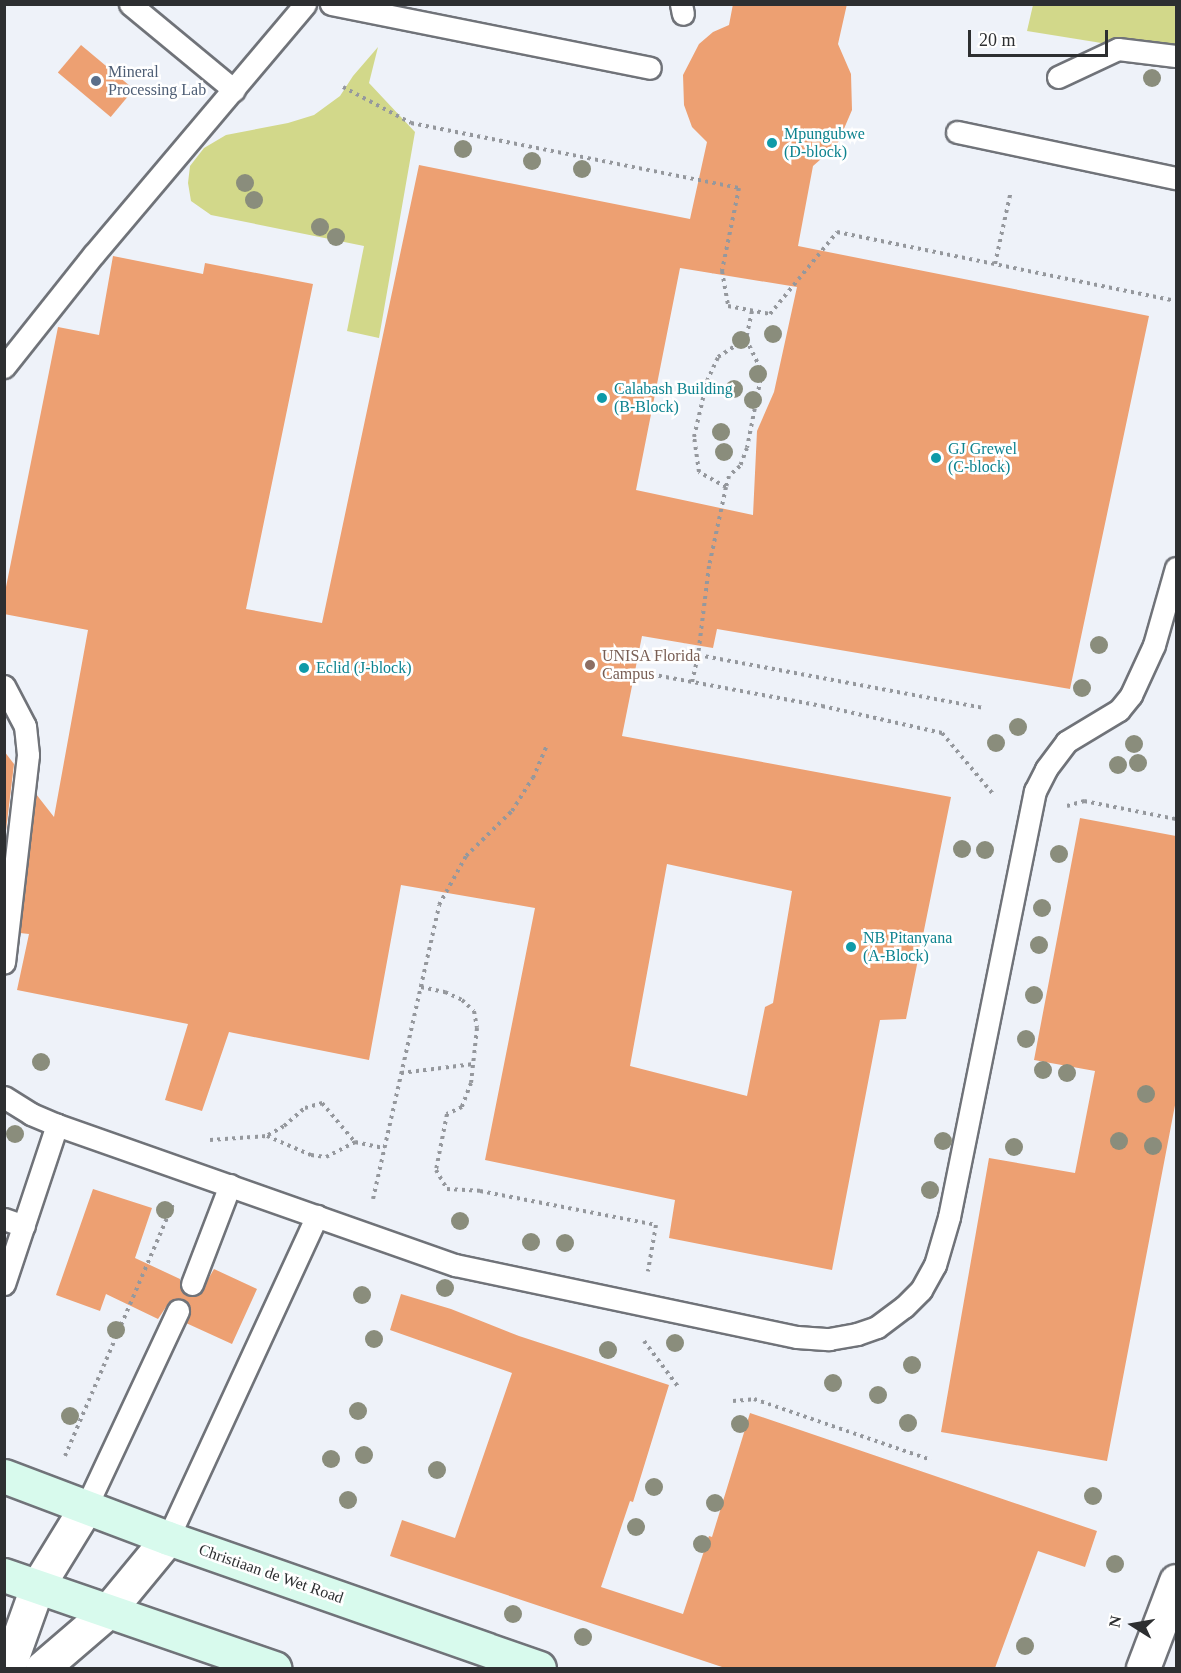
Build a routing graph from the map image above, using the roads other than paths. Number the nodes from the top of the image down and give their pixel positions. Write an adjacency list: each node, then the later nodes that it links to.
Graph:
1 (130, 4): 7 (lane)
2 (305, 4): 7 (lane)
3 (331, 4): 5 (lane)
4 (1176, 56): 6 (lane)
5 (650, 68)
6 (1058, 77)
7 (234, 90): 10 (lane)
8 (957, 132): 9 (lane)
9 (1176, 178)
10 (4, 367)
11 (1176, 568): 17 (lane)
12 (4, 686): 13 (lane)
13 (4, 963)
14 (4, 1097): 15 (lane)
15 (57, 1125): 16 (lane); 18 (lane)
16 (230, 1185): 17 (lane); 20 (lane)
17 (317, 1216): 24 (lane)
18 (14, 1223): 19 (lane)
19 (4, 1284)
20 (192, 1284)
21 (178, 1311): 23 (lane)
22 (4, 1476): 23 (main road, Christiaan de Wet Road)
23 (86, 1507): 24 (main road, Christiaan de Wet Road); 27 (street)
24 (168, 1538): 28 (street); 32 (main road, Christiaan de Wet Road)
25 (4, 1575): 27 (main road)
26 (1176, 1581): 33 (street)
27 (37, 1587): 28 (main road); 29 (street)
28 (107, 1612): 30 (street); 31 (main road)
29 (8, 1668)
30 (42, 1668)
31 (274, 1668)
32 (539, 1668)
33 (1143, 1668)

